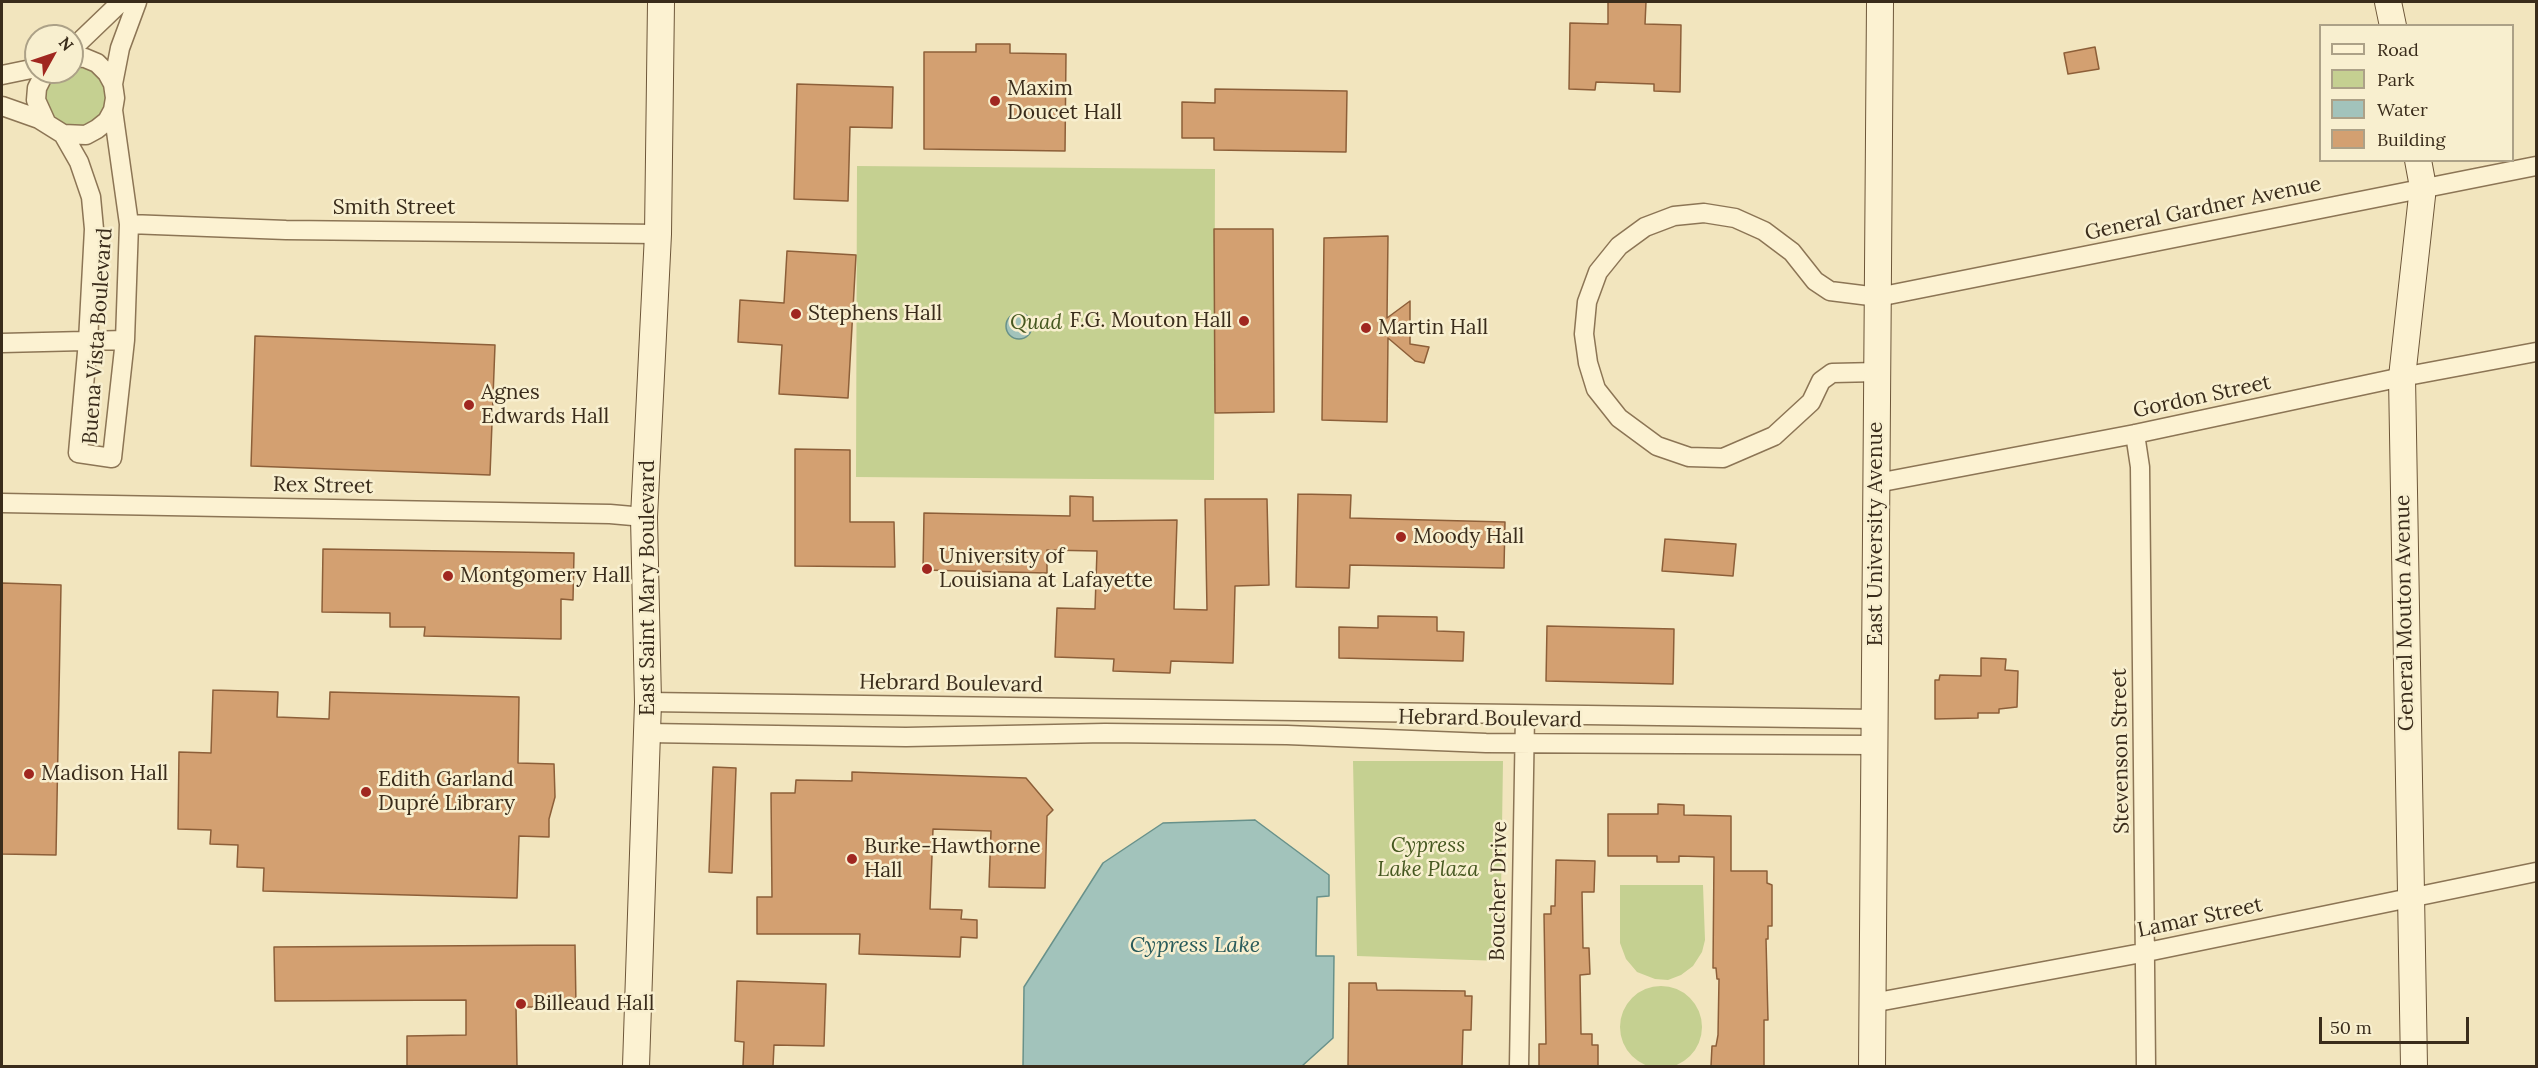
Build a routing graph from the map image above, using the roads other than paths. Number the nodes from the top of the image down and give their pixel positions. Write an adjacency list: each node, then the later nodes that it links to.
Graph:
1 (121, 2): 7 (street)
2 (137, 2): 12 (street, Buena Vista Boulevard)
3 (661, 2): 21 (street, East Saint Mary Boulevard)
4 (1880, 2): 22 (street, East University Avenue)
5 (2388, 2): 6 (street)
6 (2393, 24)
7 (84, 37)
8 (84, 58): 12 (street)
9 (24, 70): 10 (street)
10 (2, 75)
11 (39, 84): 15 (street)
12 (113, 84): 14 (street, Buena Vista Boulevard)
13 (2, 106): 15 (street, Buena Vista Boulevard)
14 (113, 110): 16 (street); 20 (street, Buena Vista Boulevard)
15 (46, 122): 16 (street, Buena Vista Boulevard)
16 (63, 134): 23 (street, Buena Vista Boulevard)
17 (2418, 162): 19 (street, General Mouton Avenue)
18 (2536, 166): 19 (street, General Gardner Avenue)
19 (2423, 187): 22 (street, General Gardner Avenue); 28 (street, General Mouton Avenue)
20 (129, 224): 21 (street, Smith Street); 24 (street, Buena Vista Boulevard)
21 (658, 234): 32 (street, East Saint Mary Boulevard)
22 (1878, 297): 27 (street, East University Avenue); 27 (street, General Gardner Avenue)
23 (88, 340): 24 (street); 24 (street, Buena Vista Boulevard); 25 (street)
24 (124, 340)
25 (2, 343)
26 (2536, 352): 28 (street, Gordon Street)
27 (1878, 372): 30 (street, East University Avenue)
28 (2402, 377): 29 (street, Gordon Street); 46 (street, General Mouton Avenue)
29 (2135, 434): 30 (street, Gordon Street); 47 (street, Stevenson Street)
30 (1877, 483): 38 (street, East University Avenue)
31 (2, 503): 32 (street, Rex Street)
32 (644, 517): 33 (street, East Saint Mary Boulevard)
33 (648, 702): 34 (street, Hebrard Boulevard); 39 (street, East Saint Mary Boulevard)
34 (796, 704): 35 (street, Hebrard Boulevard); 41 (street)
35 (1107, 708): 36 (street, Hebrard Boulevard); 40 (street)
36 (1525, 715): 37 (street, Hebrard Boulevard); 42 (street, Boucher Drive)
37 (1728, 717): 38 (street, Hebrard Boulevard); 44 (street)
38 (1875, 719): 43 (street, East University Avenue)
39 (647, 733): 41 (street, Hebrard Boulevard); 49 (street, East Saint Mary Boulevard)
40 (1105, 733): 41 (street, Hebrard Boulevard); 42 (street, Hebrard Boulevard)
41 (794, 735)
42 (1524, 743): 44 (street, Hebrard Boulevard); 50 (street, Boucher Drive)
43 (1875, 745): 44 (street, Hebrard Boulevard); 48 (street, East University Avenue)
44 (1728, 746)
45 (2536, 872): 46 (street, Lamar Street)
46 (2409, 896): 47 (street, Lamar Street); 53 (street, General Mouton Avenue)
47 (2147, 952): 48 (street, Lamar Street); 52 (street, Stevenson Street)
48 (1872, 1003): 51 (street, East University Avenue)
49 (636, 1066)
50 (1519, 1066)
51 (1872, 1066)
52 (2146, 1066)
53 (2414, 1066)

